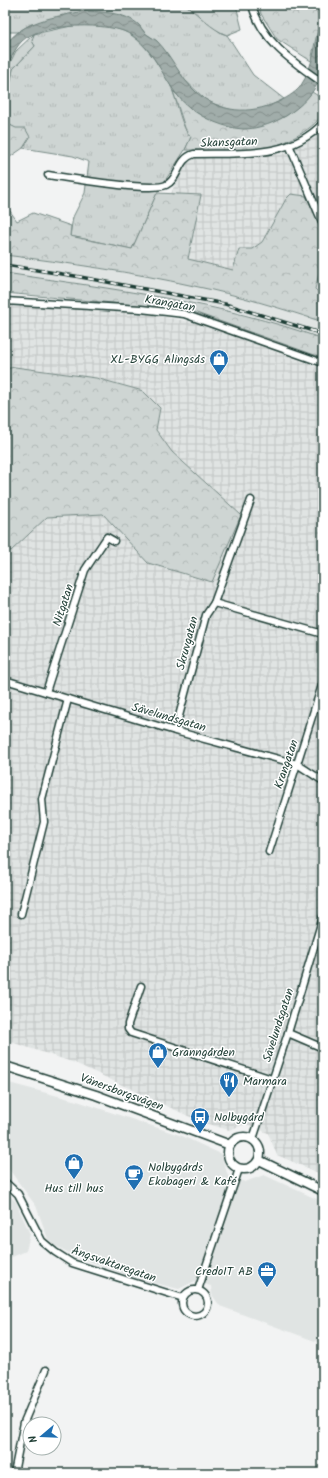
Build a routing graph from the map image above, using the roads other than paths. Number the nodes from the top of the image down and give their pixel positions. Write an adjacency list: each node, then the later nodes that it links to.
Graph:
1 (252, 5): 2 (street)
2 (323, 83)
3 (323, 123): 4 (street, Skansgatan)
4 (290, 147): 5 (street, Skansgatan); 6 (street)
5 (48, 175)
6 (323, 224)
7 (5, 301): 8 (street, Krangatan)
8 (323, 363)
9 (251, 500): 11 (street, Skruvgatan)
10 (114, 541): 15 (street, Nitgatan)
11 (214, 603): 12 (street); 17 (street, Skruvgatan)
12 (323, 634)
13 (5, 680): 15 (street, Sävelundsgatan)
14 (323, 682): 18 (street, Krangatan)
15 (46, 692): 16 (street, Sävelundsgatan)
16 (68, 699): 17 (street, Sävelundsgatan); 21 (street)
17 (175, 731): 18 (street, Sävelundsgatan)
18 (297, 764): 19 (street, Sävelundsgatan); 20 (street, Krangatan)
19 (323, 781)
20 (269, 852)
21 (21, 914)
22 (323, 917): 24 (street, Sävelundsgatan)
23 (141, 986): 27 (street)
24 (288, 1034): 25 (street); 27 (street, Sävelundsgatan)
25 (323, 1048)
26 (5, 1066): 29 (main road, Vänersborgsvägen)
27 (272, 1079): 28 (street, Sävelundsgatan)
28 (253, 1139): 29 (main road); 30 (main road)
29 (230, 1145): 31 (main road)
30 (259, 1160): 31 (main road); 33 (main road)
31 (240, 1169): 34 (street)
32 (5, 1182): 35 (street, Ängsvaktaregatan)
33 (323, 1190)
34 (198, 1290): 35 (street); 35 (street)
35 (183, 1298)
36 (46, 1370): 37 (street)
37 (14, 1473)

